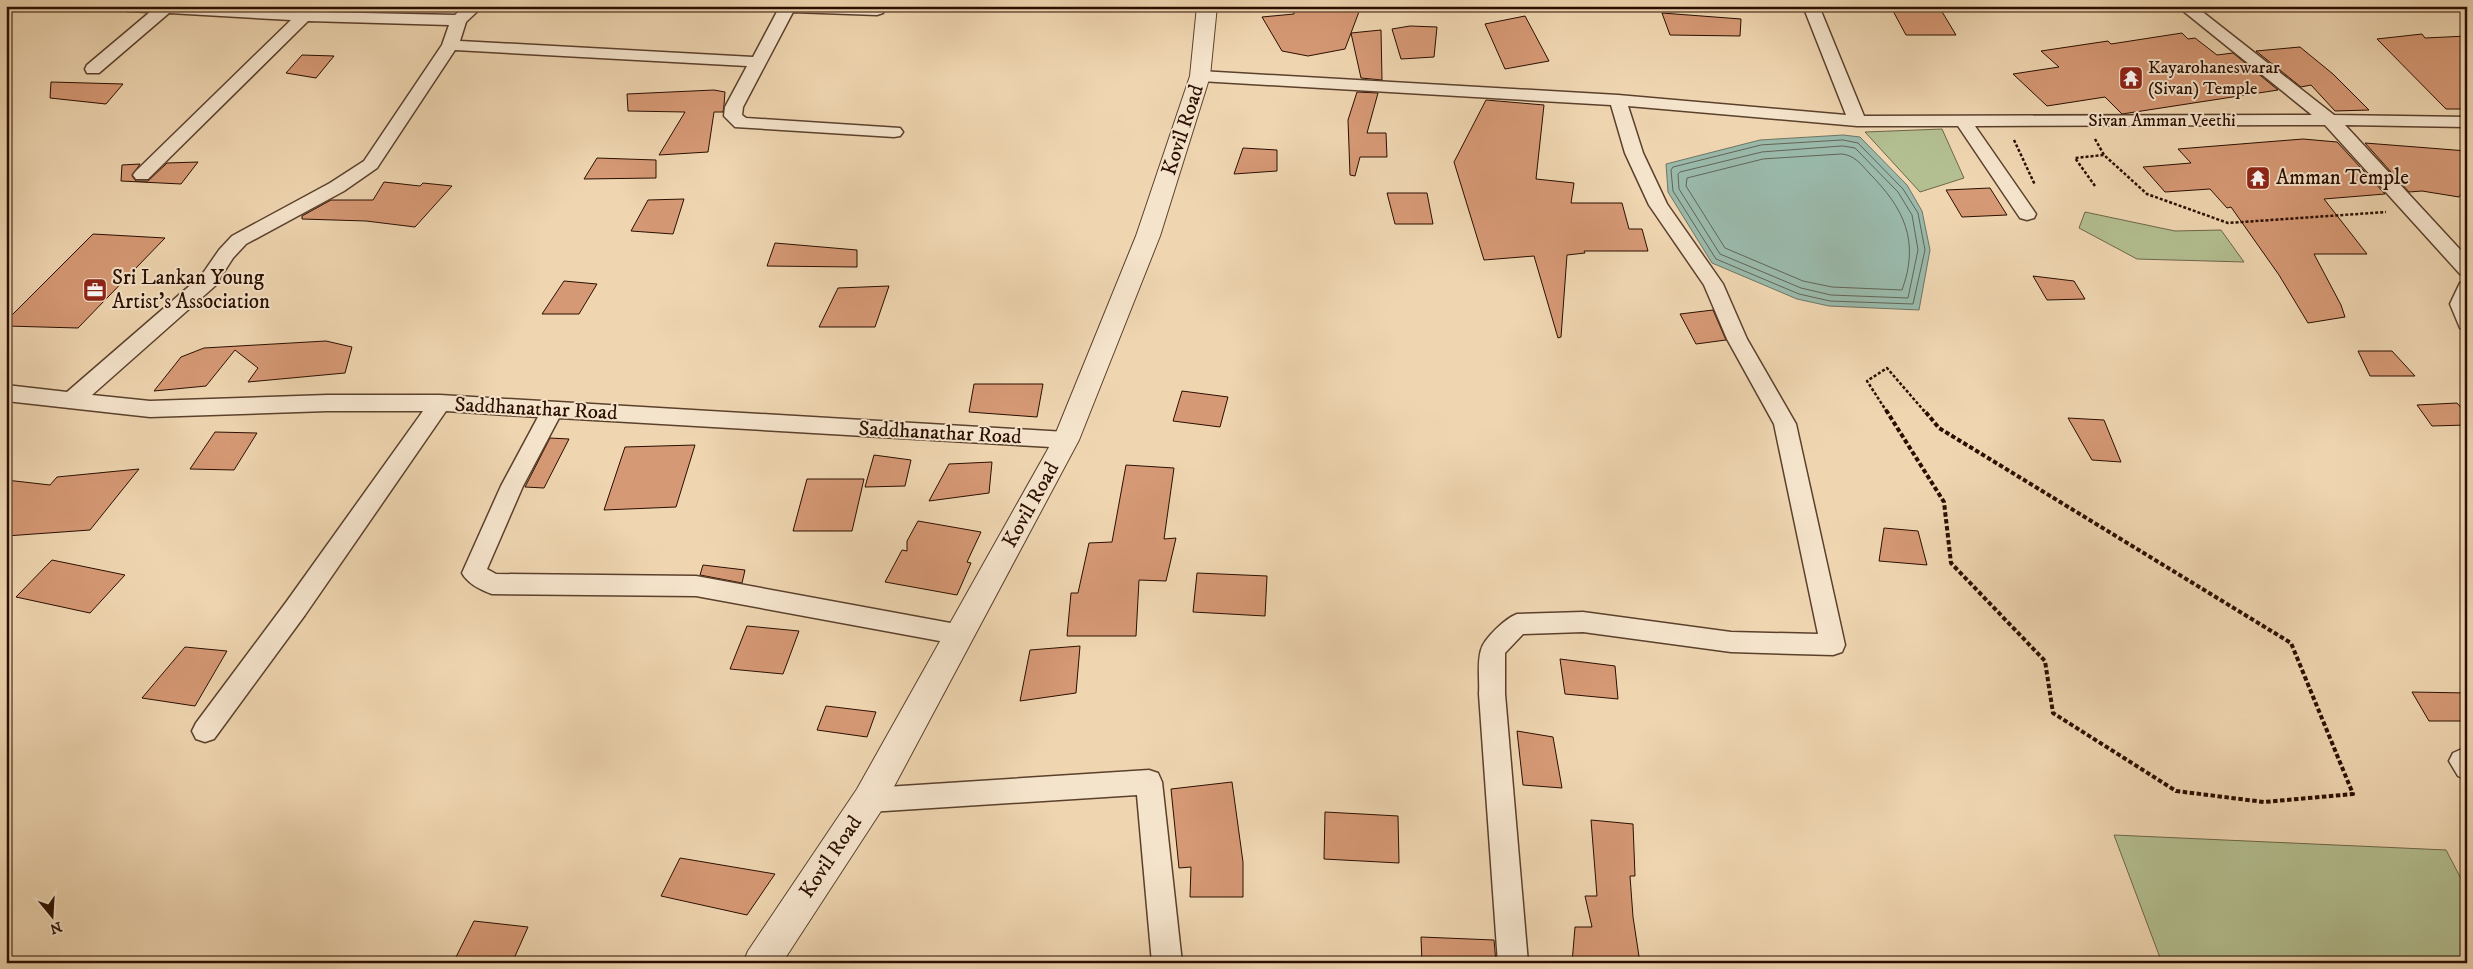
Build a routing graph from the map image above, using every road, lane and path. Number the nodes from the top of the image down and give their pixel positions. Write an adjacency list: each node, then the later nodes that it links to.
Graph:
1 (127, 6): 7 (street)
2 (475, 6): 10 (street)
3 (788, 6): 8 (street); 12 (street)
4 (1207, 6): 14 (street, Kovil Road)
5 (1811, 6): 17 (street)
6 (2185, 6): 20 (street)
7 (165, 8): 9 (street); 13 (street)
8 (877, 10)
9 (309, 11): 10 (street); 24 (street)
10 (459, 20): 11 (street)
11 (450, 45): 12 (street); 33 (street)
12 (758, 62): 22 (street)
13 (93, 69)
14 (1200, 76): 15 (street, Sivan Amman Veethi); 36 (street, Kovil Road)
15 (1618, 100): 17 (street, Sivan Amman Veethi); 43 (street)
16 (2085, 120): 19 (street, Sivan Amman Veethi); 20 (street, Sivan Amman Veethi); 23 (path)
17 (1857, 121): 18 (street, Sivan Amman Veethi)
18 (1963, 121): 19 (street, Sivan Amman Veethi); 28 (street)
19 (2004, 121): 25 (path)
20 (2331, 121): 21 (street, Sivan Amman Veethi); 27 (street)
21 (2467, 122)
22 (894, 132)
23 (2104, 155): 26 (path); 27 (path)
24 (142, 175)
25 (2035, 185)
26 (2095, 186)
27 (2414, 210): 29 (street)
28 (2026, 214)
29 (2467, 269)
30 (2467, 288): 31 (street)
31 (2467, 323)
32 (6, 393): 33 (street, Saddhanathar Road)
33 (71, 401): 34 (street, Saddhanathar Road)
34 (440, 403): 35 (street, Saddhanathar Road); 39 (street)
35 (552, 410): 36 (street, Saddhanathar Road); 37 (street)
36 (1066, 440): 37 (street); 40 (street, Kovil Road)
37 (956, 634): 40 (street)
38 (2291, 643): 38 (path)
39 (205, 730)
40 (869, 800): 41 (street, Kovil Road); 42 (street)
41 (761, 963)
42 (1167, 963)
43 (1513, 963)

